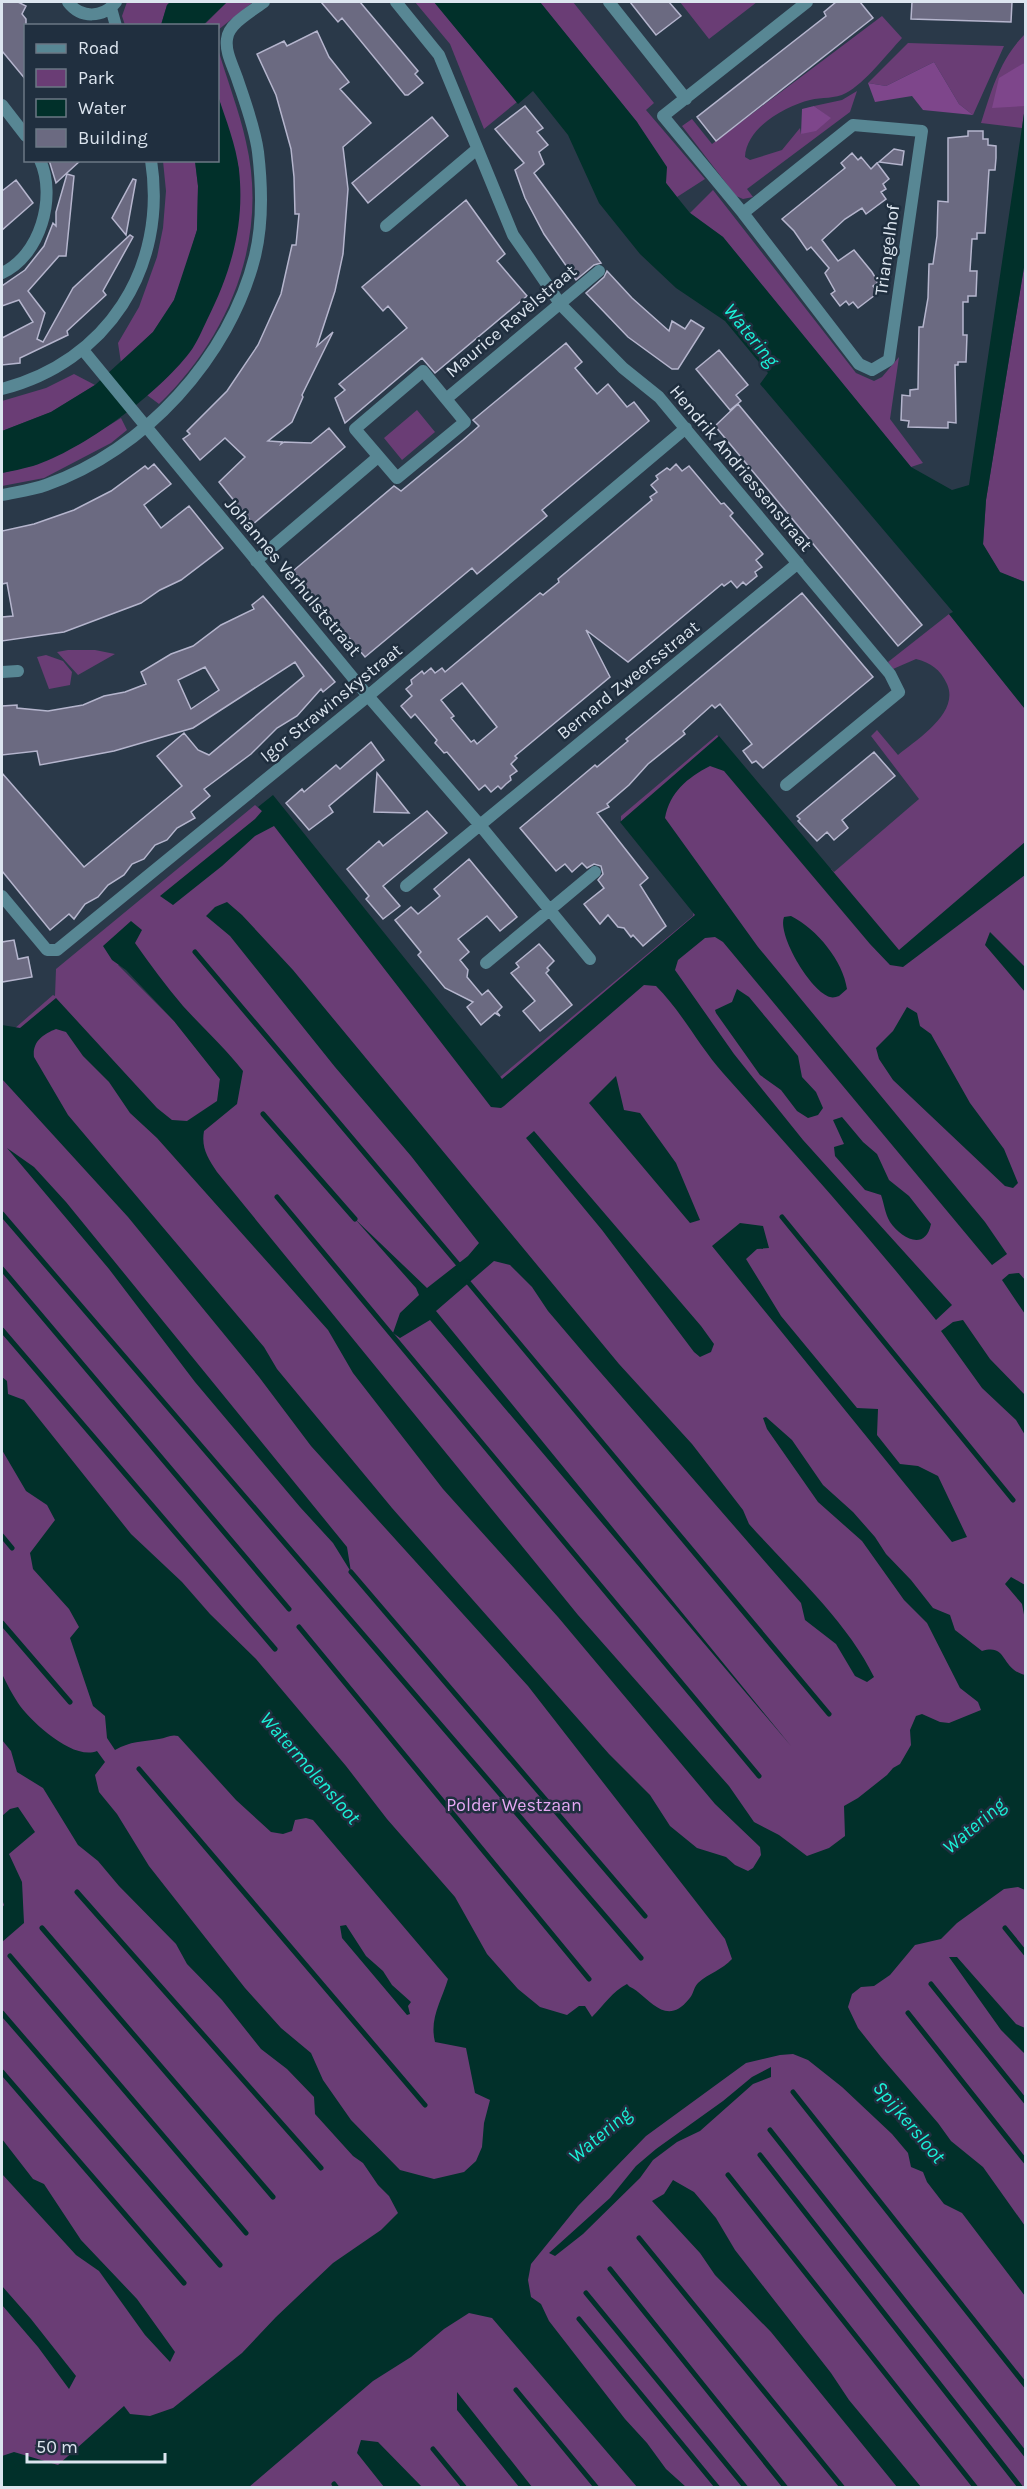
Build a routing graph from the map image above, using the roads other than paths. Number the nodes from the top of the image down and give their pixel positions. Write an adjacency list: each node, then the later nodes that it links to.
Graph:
1 (68, 2): 7 (street)
2 (264, 2): 23 (street)
3 (396, 2): 12 (street, Hendrik Andriessenstraat)
4 (609, 2): 9 (street)
5 (807, 2): 9 (street, Triangelhof)
6 (113, 5): 7 (street); 8 (street)
7 (93, 20)
8 (116, 24)
9 (686, 99): 15 (street, Triangelhof)
10 (2, 105): 11 (street)
11 (24, 133)
12 (477, 149): 16 (street); 19 (street, Hendrik Andriessenstraat)
13 (41, 162): 18 (street)
14 (151, 162): 20 (street)
15 (743, 213): 15 (street, Triangelhof)
16 (386, 226)
17 (599, 271): 19 (street, Maurice Ravèlstraat)
18 (2, 273)
19 (561, 305): 22 (street, Maurice Ravèlstraat); 24 (street, Hendrik Andriessenstraat)
20 (83, 350): 21 (street); 23 (street, Johannes Verhulststraat)
21 (2, 388)
22 (446, 399): 25 (street, Maurice Ravèlstraat); 25 (street, Maurice Ravèlstraat)
23 (147, 426): 26 (street); 27 (street, Johannes Verhulststraat)
24 (686, 428): 28 (street, Hendrik Andriessenstraat); 31 (street, Igor Strawinskystraat)
25 (378, 457): 27 (street)
26 (2, 495)
27 (256, 561): 31 (street, Johannes Verhulststraat)
28 (798, 563): 32 (street, Hendrik Andriessenstraat); 33 (street, Bernard Zweersstraat)
29 (18, 671): 30 (street)
30 (2, 672)
31 (368, 696): 33 (street, Johannes Verhulststraat); 36 (street, Igor Strawinskystraat)
32 (786, 785)
33 (479, 824): 35 (street); 37 (street, Johannes Verhulststraat)
34 (595, 872): 37 (street)
35 (406, 886)
36 (2, 896)
37 (551, 910): 38 (street, Johannes Verhulststraat); 39 (street)
38 (590, 959)
39 (486, 963)

